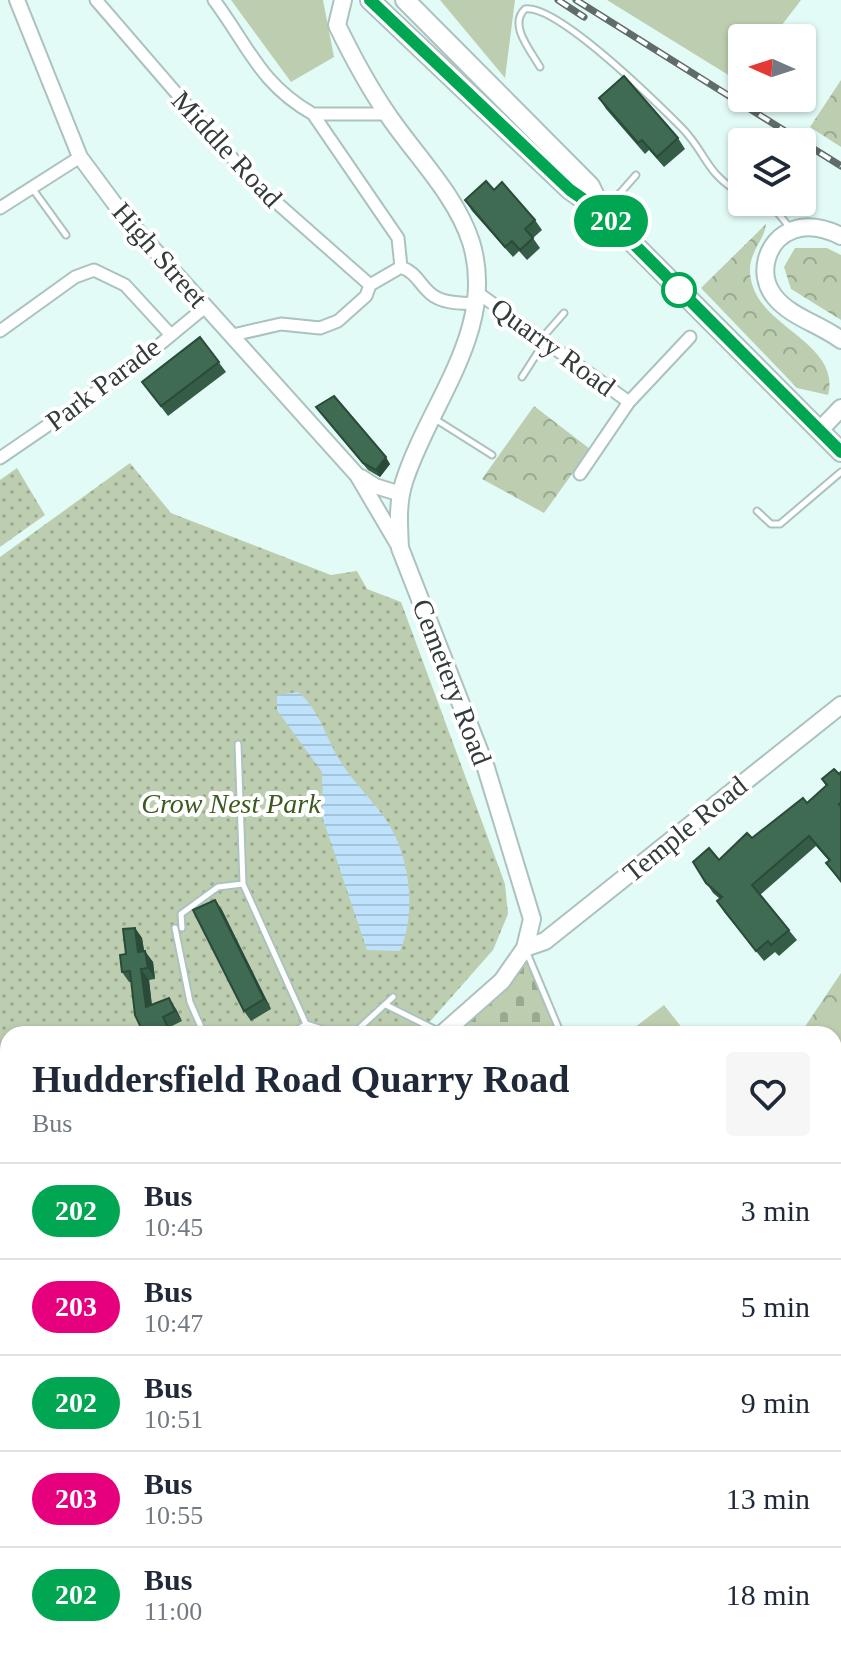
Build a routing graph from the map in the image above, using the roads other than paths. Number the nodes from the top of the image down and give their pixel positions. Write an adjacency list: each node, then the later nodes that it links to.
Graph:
1 (17, 0): 10 (street, High Street)
2 (96, 0): 21 (street, Middle Road)
3 (214, 0): 8 (street)
4 (343, 0): 9 (main road, Cemetery Road)
5 (370, 0): 15 (highway)
6 (405, 0): 15 (highway)
7 (540, 67): 12 (lane)
8 (313, 114): 9 (street); 20 (street)
9 (387, 114): 22 (main road, Cemetery Road)
10 (80, 157): 13 (street); 23 (street, High Street)
11 (636, 175): 15 (lane)
12 (728, 187)
13 (32, 188): 14 (street); 18 (lane)
14 (0, 208)
15 (603, 213): 35 (highway)
16 (780, 216): 17 (lane)
17 (792, 230): 19 (main road); 30 (main road)
18 (66, 235)
19 (841, 236)
20 (401, 267): 21 (street); 22 (street)
21 (370, 285): 27 (street)
22 (478, 299): 29 (street, Quarry Road); 34 (main road, Cemetery Road)
23 (204, 308): 26 (street, Park Parade); 27 (street, High Street)
24 (564, 313): 29 (lane)
25 (0, 331): 26 (street)
26 (170, 334): 38 (street, Park Parade)
27 (233, 335): 41 (street, High Street)
28 (690, 337): 32 (street, Quarry Road)
29 (543, 340): 31 (lane); 32 (street, Quarry Road)
30 (841, 340)
31 (522, 377)
32 (629, 402): 40 (street, Quarry Road)
33 (841, 408): 35 (main road)
34 (432, 417): 37 (lane); 42 (main road, Cemetery Road)
35 (819, 431): 36 (highway)
36 (841, 452)
37 (492, 455)
38 (0, 458)
39 (841, 472): 43 (lane)
40 (580, 474)
41 (357, 475): 42 (street, High Street); 44 (street, High Street)
42 (401, 494): 44 (main road, Cemetery Road)
43 (757, 511)
44 (400, 548): 50 (main road, Cemetery Road)
45 (841, 705): 50 (main road, Temple Road)
46 (238, 744): 47 (lane)
47 (243, 884): 49 (lane); 53 (lane)
48 (175, 928): 54 (lane)
49 (182, 928)
50 (525, 948): 59 (main road); 60 (lane)
51 (393, 997): 52 (lane)
52 (386, 1005): 57 (lane); 58 (lane)
53 (306, 1024): 55 (lane); 56 (lane)
54 (200, 1026)
55 (303, 1026)
56 (317, 1026)
57 (362, 1026)
58 (427, 1026)
59 (451, 1026)
60 (558, 1026)

